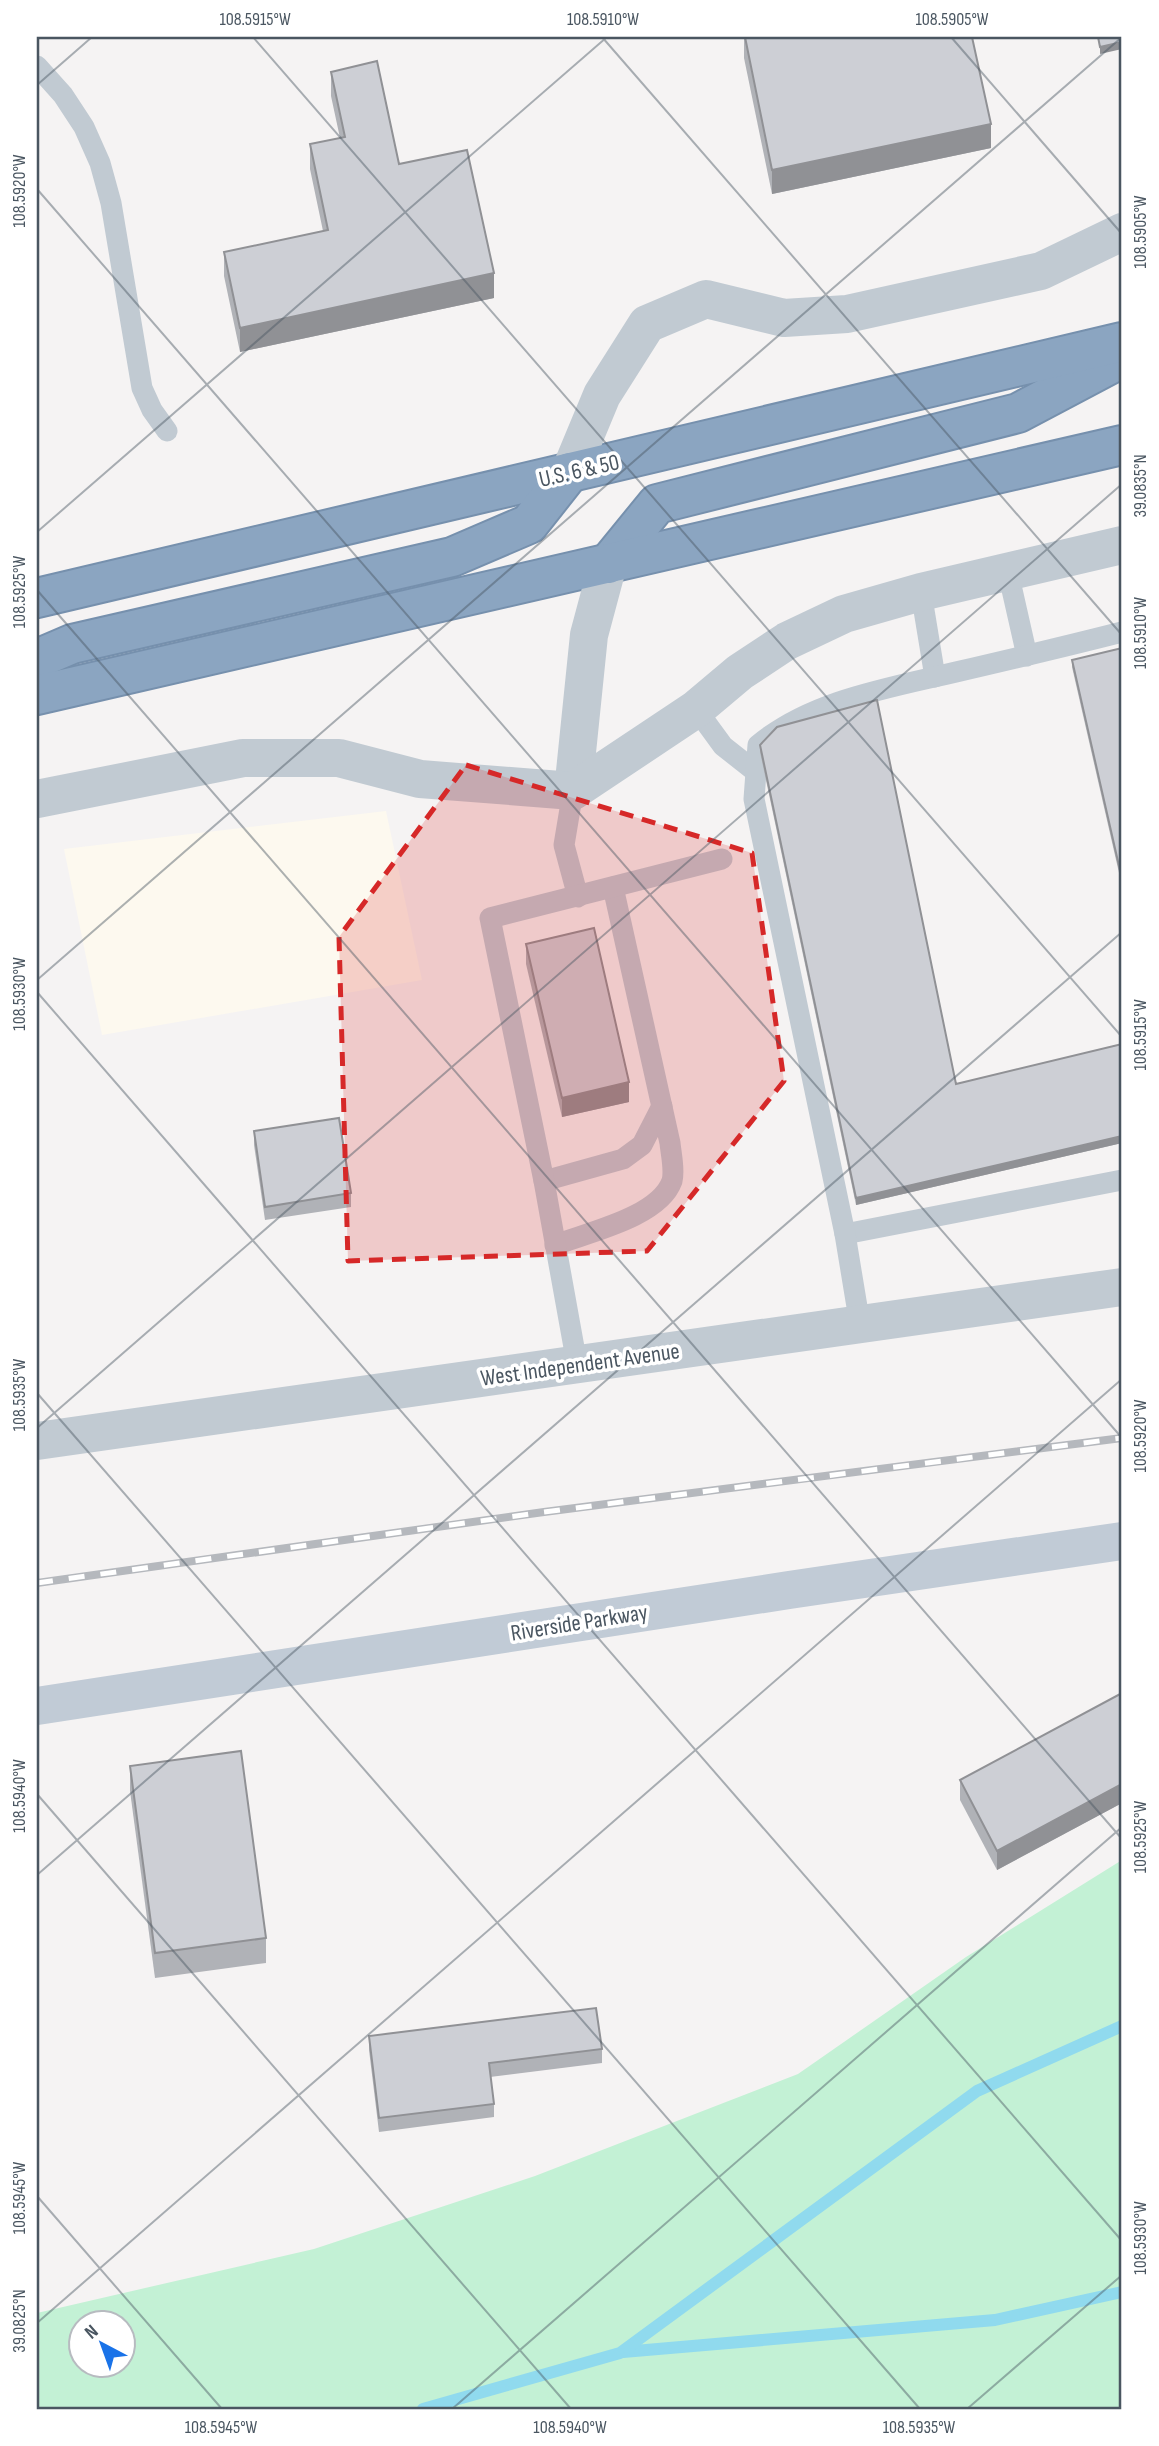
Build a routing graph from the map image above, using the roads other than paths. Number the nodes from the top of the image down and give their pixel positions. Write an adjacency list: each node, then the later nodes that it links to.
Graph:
1 (37, 66): 5 (lane)
2 (1122, 232): 7 (street)
3 (1122, 342): 7 (highway, U.S. 6 & 50)
4 (1122, 358): 9 (highway)
5 (167, 431)
6 (1122, 445): 9 (highway)
7 (570, 472): 12 (highway, U.S. 6 & 50); 15 (highway)
8 (1122, 545): 10 (street)
9 (608, 564): 17 (highway); 20 (street)
10 (1008, 572): 11 (street); 14 (lane)
11 (921, 592): 16 (lane); 18 (street)
12 (37, 598)
13 (1122, 632): 14 (lane)
14 (1027, 656): 16 (lane)
15 (37, 659)
16 (935, 677): 19 (lane)
17 (37, 695)
18 (696, 709): 19 (lane); 20 (street)
19 (756, 772): 28 (lane)
20 (573, 791): 21 (street); 24 (lane)
21 (37, 799)
22 (722, 859): 23 (lane)
23 (613, 887): 24 (lane); 25 (lane)
24 (578, 897): 27 (lane)
25 (662, 1106): 27 (lane); 29 (lane)
26 (1122, 1180): 28 (lane)
27 (544, 1181): 29 (lane)
28 (845, 1234): 31 (lane)
29 (555, 1245): 32 (lane)
30 (1122, 1287): 31 (street, West Independent Avenue)
31 (860, 1325): 32 (street, West Independent Avenue)
32 (577, 1364): 33 (street, West Independent Avenue)
33 (37, 1441)
34 (1122, 1541): 35 (main road, Riverside Parkway)
35 (37, 1706)

